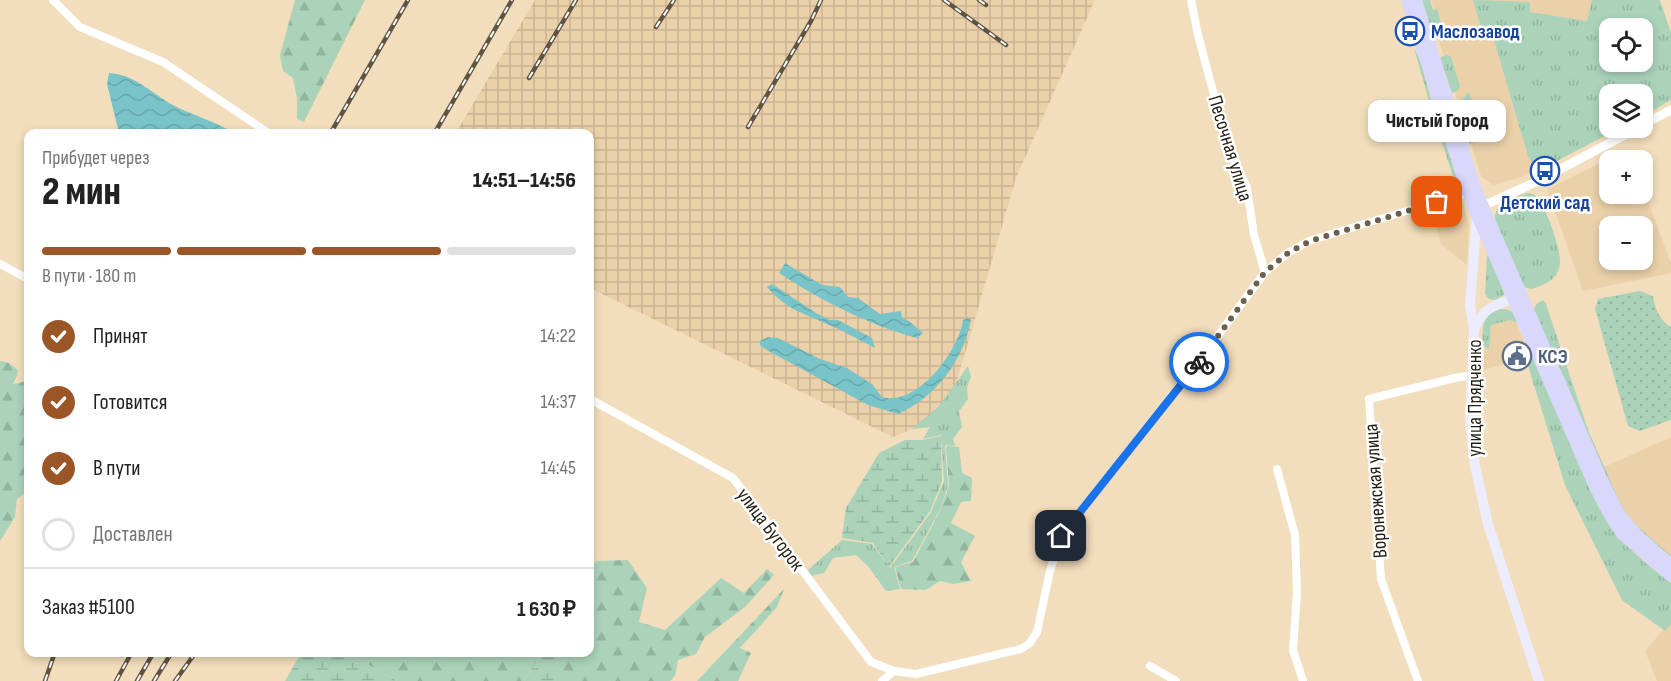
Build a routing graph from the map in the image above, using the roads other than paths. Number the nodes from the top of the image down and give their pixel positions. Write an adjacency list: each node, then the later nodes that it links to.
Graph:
1 (52, 0): 7 (street)
2 (1191, 0): 12 (street, Песочная улица)
3 (1407, 0): 9 (main road, улица Прядченко)
4 (1416, 0): 10 (main road, улица Прядченко)
5 (1671, 110): 6 (street)
6 (1653, 119)
7 (263, 129)
8 (1619, 138): 10 (street)
9 (1468, 193): 10 (main road, улица Прядченко); 12 (street)
10 (1479, 209): 14 (main road); 15 (main road, улица Прядченко)
11 (0, 264): 13 (street)
12 (1265, 272): 22 (street)
13 (24, 277)
14 (1518, 298): 15 (main road); 19 (main road); 20 (main road)
15 (1474, 330): 16 (main road, улица Прядченко)
16 (1471, 376): 26 (street, Воронежская улица); 27 (main road, улица Прядченко)
17 (594, 401): 22 (street, улица Бугорок)
18 (1277, 469): 25 (street)
19 (1671, 565)
20 (1671, 576)
21 (1150, 666): 24 (street)
22 (894, 672): 23 (street)
23 (882, 681)
24 (1176, 681)
25 (1303, 681)
26 (1418, 681)
27 (1539, 681)

